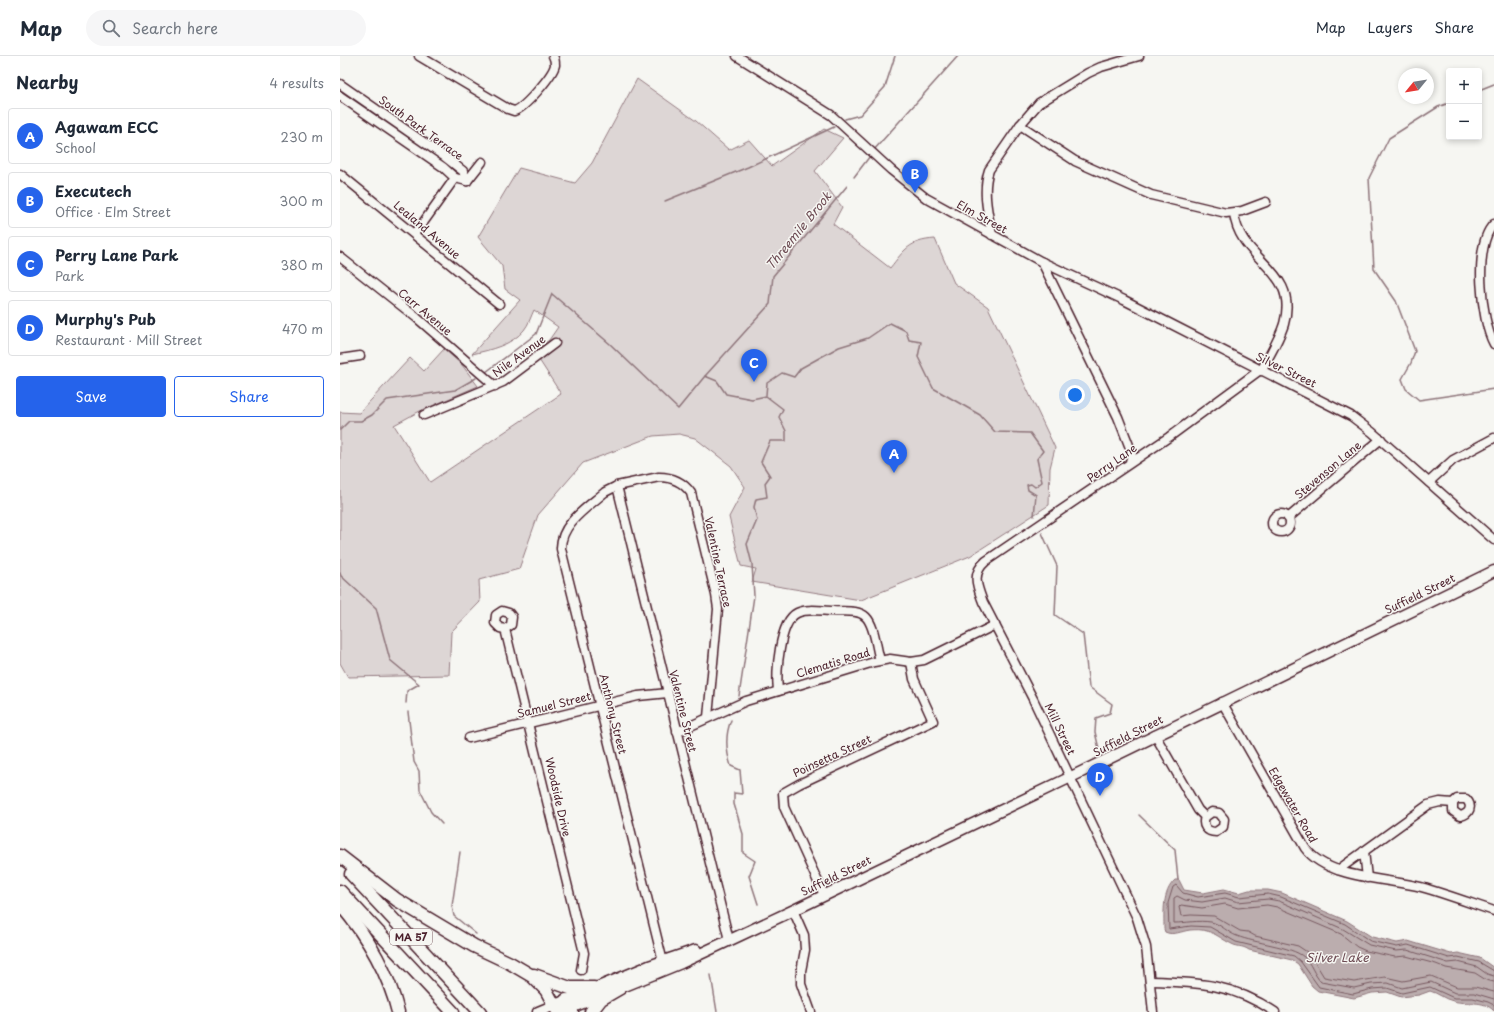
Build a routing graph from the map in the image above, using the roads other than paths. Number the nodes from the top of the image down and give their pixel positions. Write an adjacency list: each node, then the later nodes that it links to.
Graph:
1 (420, 56): 2 (street)
2 (553, 56)
3 (737, 56): 18 (street, Elm Street)
4 (1139, 56): 9 (street)
5 (340, 84): 6 (street, South Park Terrace)
6 (357, 95): 8 (street); 13 (street, South Park Terrace)
7 (340, 96): 8 (street, South Park Terrace)
8 (350, 104): 12 (street, South Park Terrace)
9 (1020, 125): 15 (street); 18 (street)
10 (482, 162): 13 (street)
11 (340, 174): 17 (street, Lealand Avenue)
12 (455, 178): 13 (street, South Park Terrace); 17 (street, South Park Terrace)
13 (467, 181)
14 (1266, 202): 15 (street)
15 (1234, 213): 26 (street)
16 (1494, 224): 23 (street)
17 (414, 233): 21 (street, Lealand Avenue)
18 (992, 235): 20 (street, Elm Street)
19 (340, 257): 27 (street, Carr Avenue)
20 (1042, 262): 26 (street, Silver Street); 31 (street)
21 (499, 304)
22 (555, 343): 27 (street, Nile Avenue)
23 (1494, 344)
24 (360, 356): 25 (street)
25 (340, 359)
26 (1260, 370): 30 (street, Silver Street); 31 (street, Perry Lane)
27 (495, 386): 28 (street, Nile Avenue)
28 (424, 415)
29 (1494, 438): 32 (street)
30 (1381, 439): 32 (street, Silver Street); 34 (street, Stevenson Lane)
31 (1130, 462): 37 (street, Perry Lane)
32 (1429, 482): 35 (street, Silver Street)
33 (617, 486): 43 (street, Valentine Street); 45 (street, Anthony Street); 46 (street, Valentine Terrace)
34 (1288, 518)
35 (1494, 540)
36 (1494, 571): 44 (main road, Suffield Street)
37 (976, 572): 38 (street, Mill Street)
38 (995, 625): 41 (street, Clematis Road); 51 (street, Mill Street)
39 (505, 629): 47 (street, Woodside Drive)
40 (880, 660): 41 (street, Clematis Road); 42 (street, Clematis Road); 42 (street)
41 (911, 662): 60 (street, Poinsetta Street)
42 (778, 691): 46 (street, Clematis Road)
43 (668, 693): 45 (street, Samuel Street); 48 (street, Valentine Street)
44 (1222, 702): 49 (main road, Suffield Street); 57 (street, Edgewater Road)
45 (599, 706): 47 (street, Samuel Street); 65 (street, Anthony Street)
46 (708, 717): 48 (street, Clematis Road)
47 (528, 722): 50 (street, Samuel Street); 67 (street, Woodside Drive)
48 (677, 732): 64 (street, Valentine Street)
49 (1156, 735): 51 (main road, Suffield Street); 53 (street)
50 (469, 738)
51 (1071, 778): 60 (main road, Suffield Street); 68 (street, Mill Street)
52 (1453, 803): 54 (street)
53 (1206, 817)
54 (1364, 851): 57 (street); 58 (street)
55 (340, 856): 66 (highway)
56 (340, 863): 74 (highway, MA 57)
57 (1338, 870): 58 (street, Edgewater Road)
58 (1367, 878): 63 (street, Edgewater Road)
59 (340, 891): 73 (highway, MA 57)
60 (824, 895): 62 (main road, Suffield Street)
61 (340, 904): 72 (highway)
62 (793, 910): 64 (main road, Suffield Street); 77 (street)
63 (1494, 911)
64 (729, 940): 65 (main road, Suffield Street)
65 (664, 965): 69 (main road, Suffield Street); 70 (main road, Suffield Street)
66 (522, 970): 69 (highway); 71 (highway)
67 (581, 970)
68 (1150, 981): 78 (street, Mill Street); 79 (street)
69 (594, 988): 71 (main road, Suffield Street)
70 (620, 988): 71 (main road, Suffield Street); 76 (highway)
71 (563, 1008): 75 (main road, Suffield Street)
72 (398, 1012)
73 (453, 1012)
74 (480, 1012)
75 (538, 1012)
76 (591, 1012)
77 (811, 1012)
78 (1153, 1012)
79 (1275, 1012)

